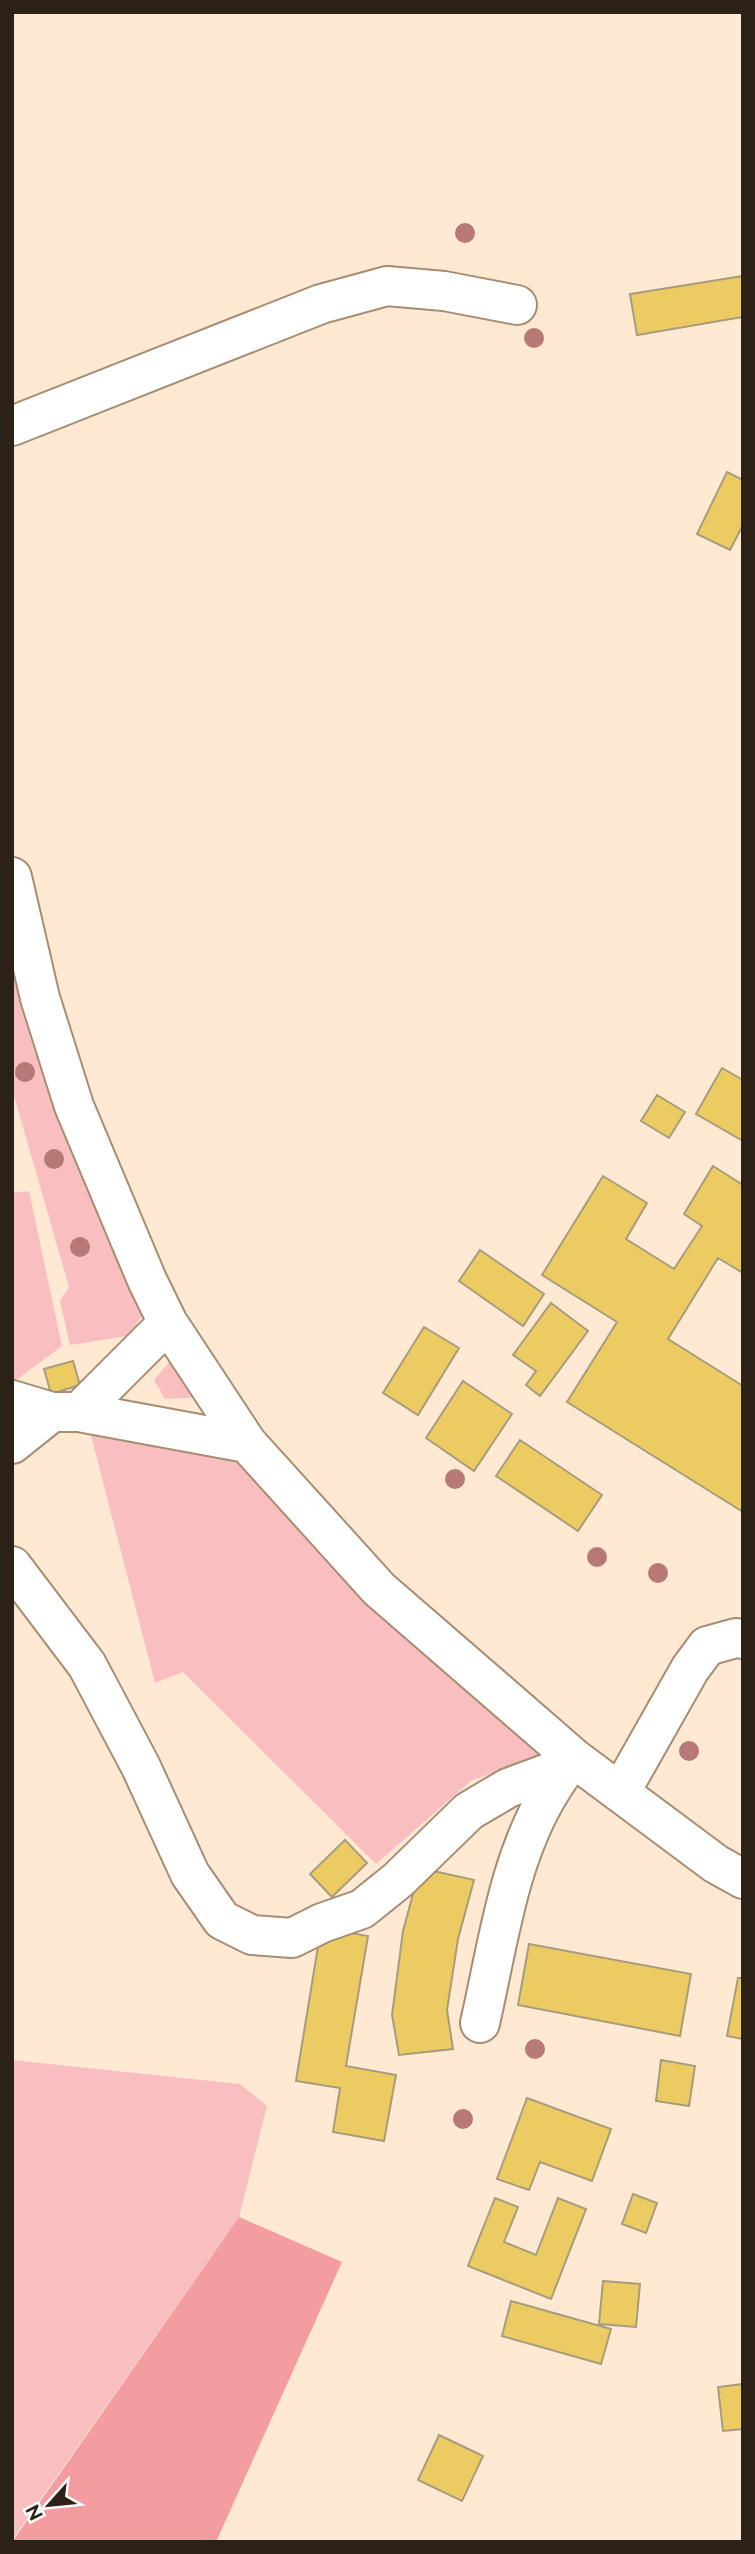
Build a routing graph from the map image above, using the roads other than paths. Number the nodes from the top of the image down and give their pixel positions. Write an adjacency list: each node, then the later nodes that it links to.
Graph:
1 (517, 304): 2 (street)
2 (12, 426)
3 (12, 877): 4 (street)
4 (168, 1323): 6 (street); 7 (street)
5 (12, 1400): 6 (street)
6 (66, 1412): 7 (street); 8 (street)
7 (247, 1443): 11 (street)
8 (12, 1444)
9 (12, 1566): 11 (street)
10 (743, 1639): 12 (street)
11 (571, 1762): 12 (street); 14 (street)
12 (621, 1791): 13 (street)
13 (743, 1879)
14 (480, 2023)

